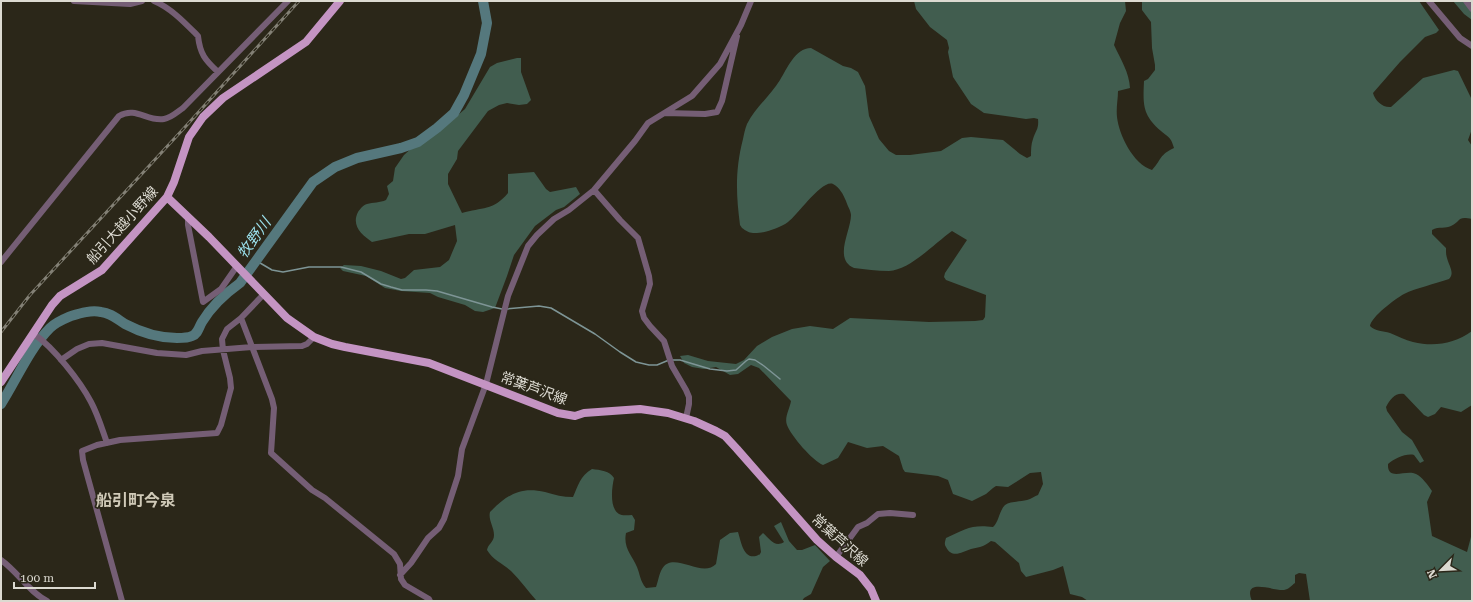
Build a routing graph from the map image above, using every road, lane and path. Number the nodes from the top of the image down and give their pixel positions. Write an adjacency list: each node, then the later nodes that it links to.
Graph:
1 (74, 1): 2 (street)
2 (142, 1)
3 (154, 1): 12 (street)
4 (288, 1): 12 (street)
5 (340, 1): 15 (main road, 船引大越小野線)
6 (751, 1): 10 (street)
7 (1429, 1): 11 (street)
8 (1466, 1): 9 (street)
9 (1472, 9)
10 (739, 29): 13 (street); 13 (street)
11 (1472, 46)
12 (218, 72): 17 (street)
13 (664, 113): 14 (street)
14 (594, 190): 27 (street); 28 (street)
15 (166, 197): 16 (main road, 常葉芦沢線); 21 (main road, 船引大越小野線)
16 (188, 217): 18 (main road, 常葉芦沢線); 18 (street)
17 (1, 262)
18 (237, 266): 19 (main road, 常葉芦沢線)
19 (264, 294): 20 (street); 22 (main road, 常葉芦沢線)
20 (242, 318): 23 (street); 24 (street)
21 (36, 335): 25 (street); 26 (main road, 船引大越小野線)
22 (314, 337): 23 (street); 27 (main road, 常葉芦沢線)
23 (252, 347): 24 (street); 33 (street)
24 (223, 350): 25 (street); 29 (street)
25 (58, 358): 29 (street)
26 (1, 382)
27 (486, 384): 28 (main road, 常葉芦沢線); 33 (street)
28 (686, 418): 31 (main road, 常葉芦沢線)
29 (107, 443): 35 (street)
30 (913, 515): 31 (street)
31 (836, 557): 37 (main road, 常葉芦沢線)
32 (1, 560): 34 (street)
33 (400, 575): 36 (street)
34 (47, 601)
35 (122, 601)
36 (430, 601)
37 (876, 601)

